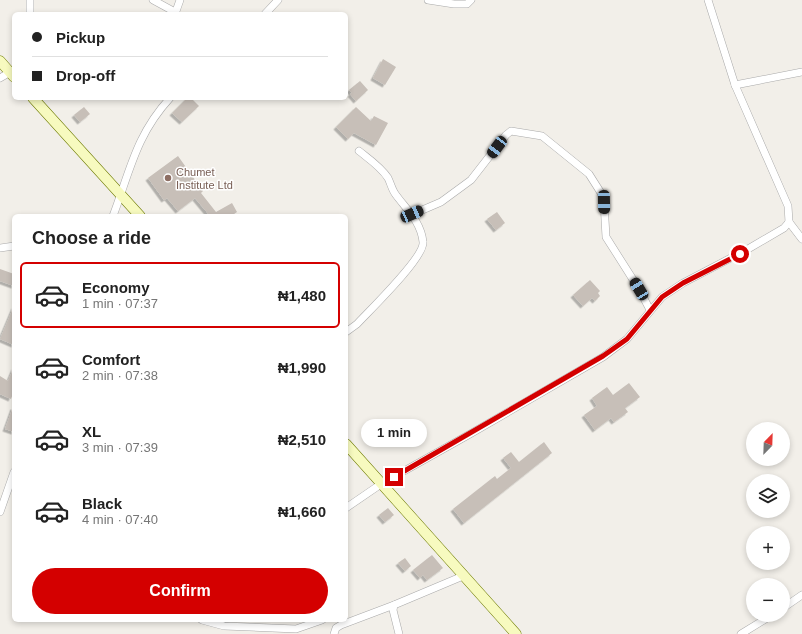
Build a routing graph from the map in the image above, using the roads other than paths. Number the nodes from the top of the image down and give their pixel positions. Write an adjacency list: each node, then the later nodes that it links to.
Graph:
1 (30, 0): 8 (street)
2 (153, 0): 9 (street)
3 (180, 0): 10 (street)
4 (278, 0): 11 (street)
5 (428, 0): 6 (street)
6 (471, 0)
7 (708, 0): 17 (street)
8 (30, 12)
9 (173, 12)
10 (175, 12)
11 (267, 12)
12 (0, 61): 13 (main road)
13 (12, 72)
14 (802, 72): 17 (street)
15 (12, 73): 16 (street)
16 (0, 78)
17 (735, 85): 25 (street)
18 (35, 100): 21 (main road)
19 (168, 100): 21 (street)
20 (359, 151): 24 (street)
21 (121, 195): 22 (street); 23 (main road)
22 (114, 214)
23 (138, 214)
24 (412, 214): 29 (street); 30 (street)
25 (789, 222): 26 (street); 29 (street)
26 (802, 239)
27 (12, 246): 28 (street)
28 (0, 248)
29 (650, 310): 33 (street)
30 (348, 331)
31 (348, 446): 33 (main road)
32 (12, 478): 35 (street)
33 (381, 484): 34 (street); 36 (main road)
34 (348, 507)
35 (0, 512)
36 (463, 576): 39 (street); 45 (main road)
37 (802, 595): 38 (street)
38 (790, 603)
39 (394, 606): 43 (street); 44 (street)
40 (209, 622): 41 (street)
41 (316, 622)
42 (761, 622): 46 (street)
43 (334, 634)
44 (399, 634)
45 (516, 634)
46 (741, 634)

